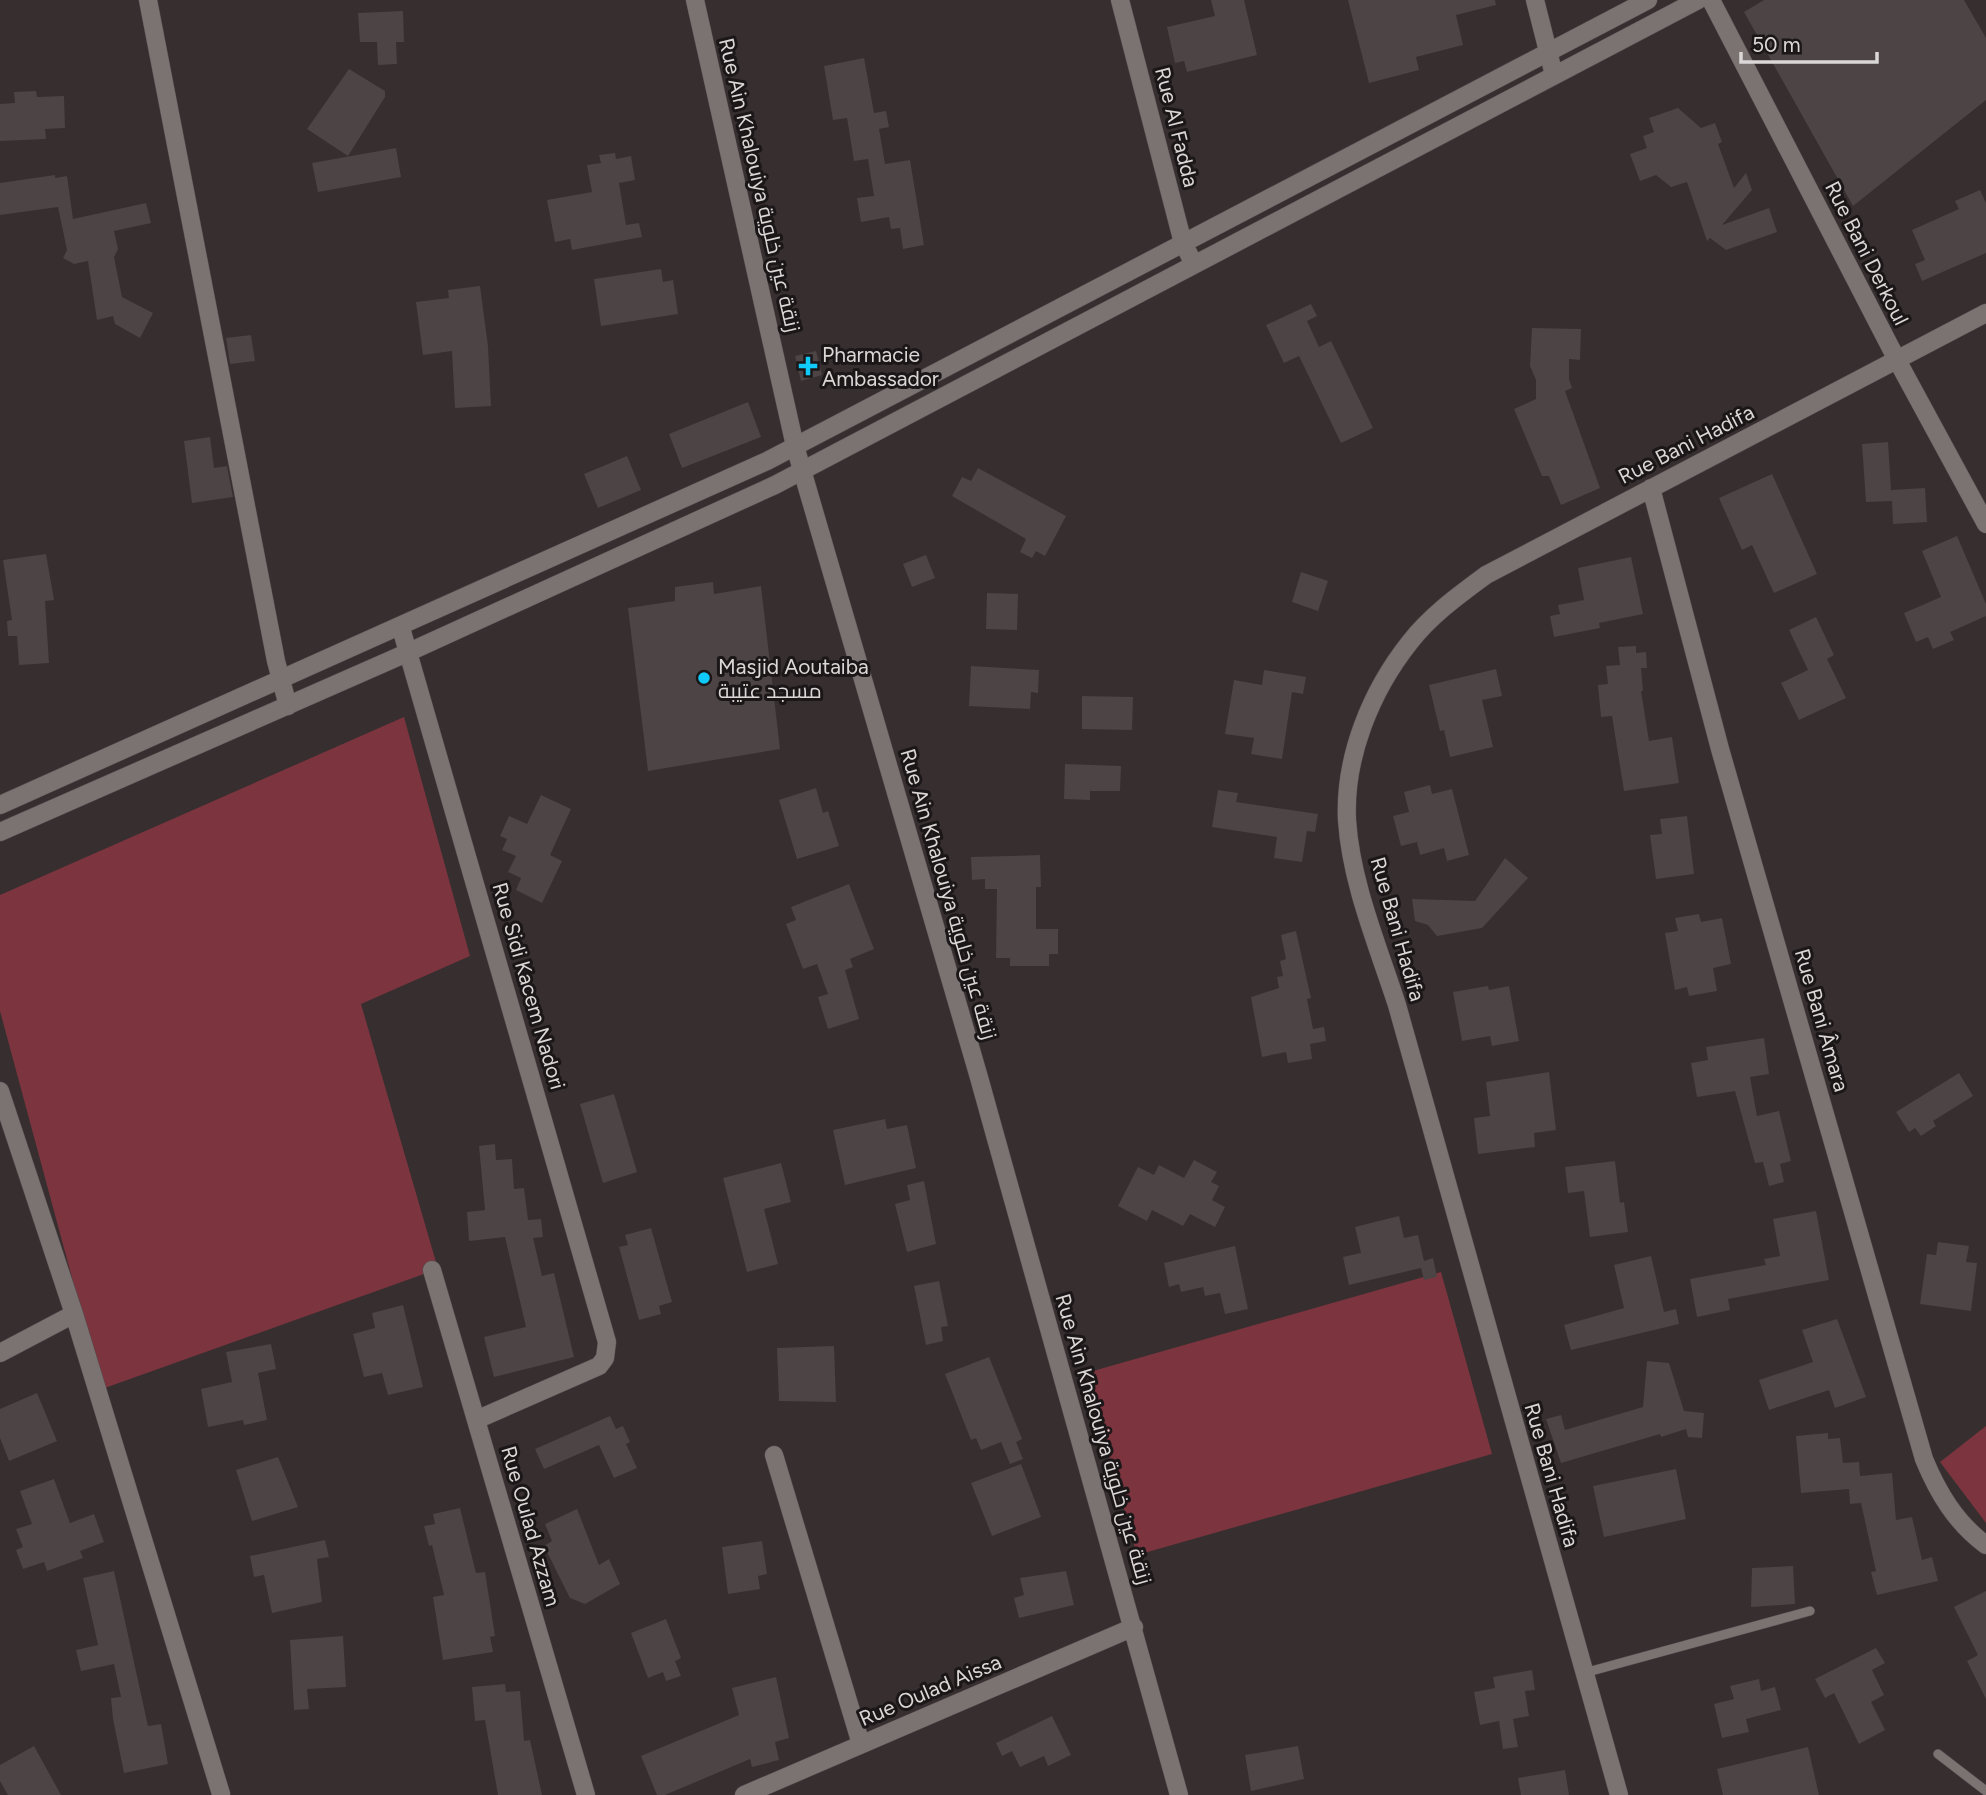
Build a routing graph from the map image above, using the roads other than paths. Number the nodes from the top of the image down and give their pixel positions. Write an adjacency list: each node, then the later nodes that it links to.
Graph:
1 (148, 0): 20 (street)
2 (695, 0): 14 (street, Rue Ain Khalouiya زنقة عين خلوية)
3 (1120, 0): 10 (street, Rue Al Fadda)
4 (1535, 0): 8 (street)
5 (1648, 0): 8 (street)
6 (1698, 0): 9 (street)
7 (1711, 0): 13 (street, Rue Bani Derkoul)
8 (1549, 52): 9 (street); 10 (street)
9 (1554, 75): 11 (street)
10 (1183, 243): 11 (street, Rue Al Fadda); 14 (street)
11 (1194, 264): 15 (street)
12 (1986, 313): 13 (street, Rue Bani Hadifa)
13 (1897, 360): 16 (street, Rue Bani Hadifa); 17 (street, Rue Bani Derkoul)
14 (795, 446): 15 (street, Rue Ain Khalouiya زنقة عين خلوية); 18 (street)
15 (802, 471): 19 (street); 32 (street, Rue Ain Khalouiya زنقة عين خلوية)
16 (1651, 488): 30 (street, Rue Bani Âmara); 33 (street, Rue Bani Hadifa)
17 (1986, 524)
18 (401, 628): 19 (street, Rue Sidi Kacem Nadori); 20 (street)
19 (409, 652): 21 (street); 28 (street, Rue Sidi Kacem Nadori)
20 (281, 681): 21 (street); 22 (street)
21 (288, 706): 23 (street)
22 (0, 805)
23 (0, 832)
24 (0, 1091): 26 (street)
25 (432, 1270): 28 (street, Rue Oulad Azzam)
26 (74, 1314): 27 (street); 37 (street)
27 (0, 1353)
28 (476, 1420): 38 (street, Rue Oulad Azzam)
29 (774, 1455): 34 (street)
30 (1986, 1545)
31 (1810, 1611): 33 (lane)
32 (1134, 1627): 34 (street, Rue Oulad Aissa); 40 (street, Rue Ain Khalouiya زنقة عين خلوية)
33 (1584, 1673): 41 (street, Rue Bani Hadifa)
34 (861, 1744): 39 (street, Rue Oulad Aissa)
35 (1938, 1754): 36 (lane)
36 (1986, 1791)
37 (221, 1795)
38 (586, 1795)
39 (744, 1795)
40 (1180, 1795)
41 (1619, 1795)

